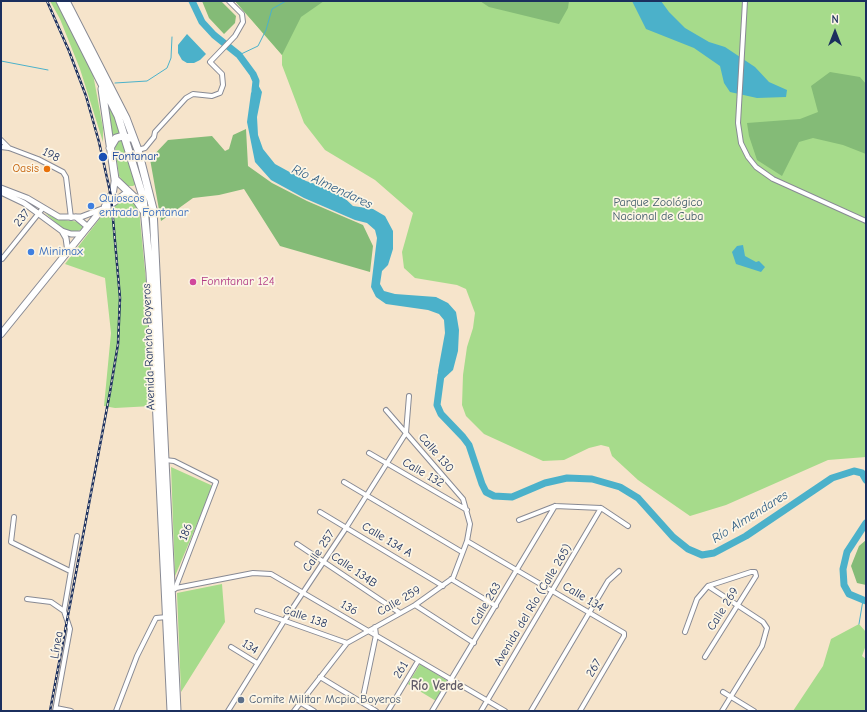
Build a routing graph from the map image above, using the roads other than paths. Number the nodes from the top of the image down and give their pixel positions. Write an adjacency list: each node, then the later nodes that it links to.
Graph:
1 (60, 1): 5 (highway, Avenida Rancho Boyeros)
2 (66, 1): 11 (highway, Avenida Rancho Boyeros)
3 (229, 1): 11 (street)
4 (746, 1): 22 (street)
5 (97, 73): 6 (highway, Avenida Rancho Boyeros); 10 (highway)
6 (126, 136): 10 (highway); 11 (highway); 14 (highway, Avenida Rancho Boyeros)
7 (1, 140): 9 (street)
8 (1, 147): 9 (street)
9 (9, 148): 20 (street, 198)
10 (110, 148): 13 (highway)
11 (138, 148): 12 (highway, Avenida Rancho Boyeros)
12 (145, 175): 14 (highway); 33 (highway, Avenida Rancho Boyeros)
13 (115, 180): 16 (highway); 18 (main road)
14 (140, 184): 16 (highway); 21 (highway, Avenida Rancho Boyeros)
15 (3, 192): 17 (street); 19 (street)
16 (128, 192): 18 (main road); 21 (highway)
17 (42, 208): 19 (street, 237); 20 (street)
18 (103, 208): 20 (street); 23 (main road)
19 (39, 213): 24 (street); 27 (street, 237)
20 (74, 218): 23 (street)
21 (146, 219): 67 (highway, Avenida Rancho Boyeros)
22 (866, 221)
23 (88, 227): 25 (main road)
24 (62, 230): 25 (street); 26 (street)
25 (82, 234): 26 (main road)
26 (68, 252): 28 (main road)
27 (2, 258)
28 (1, 334)
29 (409, 396): 31 (street, Calle 257)
30 (386, 410): 31 (street, Calle 130)
31 (406, 433): 34 (street, Calle 257); 39 (street, Calle 130)
32 (369, 453): 34 (street, Calle 132)
33 (164, 460): 56 (highway, Avenida Rancho Boyeros); 56 (street, 186)
34 (387, 464): 36 (street, Calle 257); 39 (street, Calle 132)
35 (344, 482): 36 (street)
36 (366, 496): 44 (street, Calle 257); 48 (street)
37 (555, 506): 38 (street); 42 (street); 51 (street, Calle 263)
38 (601, 508): 43 (street); 57 (street, Avenida del Río (Calle 265))
39 (468, 510): 46 (street, Calle 259)
40 (320, 512): 44 (street, Calle 134 A)
41 (14, 517): 50 (street)
42 (519, 520)
43 (628, 526)
44 (346, 528): 49 (street, Calle 257); 54 (street, Calle 134 A)
45 (76, 536): 50 (street, Línea)
46 (467, 541): 48 (street, Calle 259); 51 (street, Calle 134)
47 (297, 544): 49 (street, Calle 134B)
48 (462, 552): 53 (street, Calle 259)
49 (324, 562): 58 (street, Calle 257); 65 (street, Calle 134B)
50 (70, 570): 63 (street, Línea)
51 (517, 570): 57 (street, Calle 134); 62 (street, Calle 263)
52 (620, 571): 66 (street)
53 (451, 579): 54 (street, Calle 259); 62 (street)
54 (443, 586): 61 (street, Calle 259)
55 (708, 586): 60 (street); 60 (street, Calle 269); 71 (street)
56 (173, 589): 58 (street, 136); 91 (highway, Avenida Rancho Boyeros)
57 (553, 591): 66 (street, Calle 134); 84 (street, Avenida del Río (Calle 265))
58 (303, 592): 68 (street, Calle 257); 70 (street, 136)
59 (27, 599): 63 (street)
60 (737, 604): 77 (street, Calle 269); 83 (street)
61 (415, 605): 65 (street, Calle 259); 75 (street)
62 (496, 606): 75 (street, Calle 263)
63 (64, 611): 87 (street, Línea)
64 (257, 611): 68 (street, Calle 138)
65 (400, 613): 69 (street, Calle 259)
66 (590, 613): 73 (street, Calle 134); 100 (street)
67 (167, 617): 89 (street); 90 (highway, Avenida Rancho Boyeros)
68 (284, 621): 74 (street, Calle 138); 79 (street, Calle 257)
69 (375, 627): 70 (street, Calle 259); 72 (street)
70 (368, 631): 72 (street, 136); 74 (street, Calle 259)
71 (685, 632)
72 (376, 635): 78 (street, 136); 85 (street)
73 (625, 635): 101 (street, 267)
74 (347, 643): 80 (street, Calle 259)
75 (474, 643): 81 (street, Calle 263)
76 (232, 647): 79 (street, 134)
77 (705, 657)
78 (418, 661): 81 (street, 136); 96 (street, 261)
79 (257, 663): 92 (street, Calle 257)
80 (320, 677): 85 (street); 86 (street, Calle 259)
81 (451, 680): 84 (street, 136); 97 (street, Calle 263)
82 (723, 692): 83 (street)
83 (731, 697): 102 (street); 103 (street)
84 (487, 701): 98 (street, Avenida del Río (Calle 265)); 99 (street, 136)
85 (362, 702): 95 (street)
86 (301, 703): 93 (street, Calle 259); 94 (street)
87 (55, 710): 88 (street)
88 (71, 711)
89 (116, 711)
90 (171, 711)
91 (177, 711)
92 (228, 711)
93 (294, 711)
94 (314, 711)
95 (376, 711)
96 (388, 711)
97 (432, 711)
98 (481, 711)
99 (505, 711)
100 (531, 711)
101 (580, 711)
102 (722, 711)
103 (754, 711)

